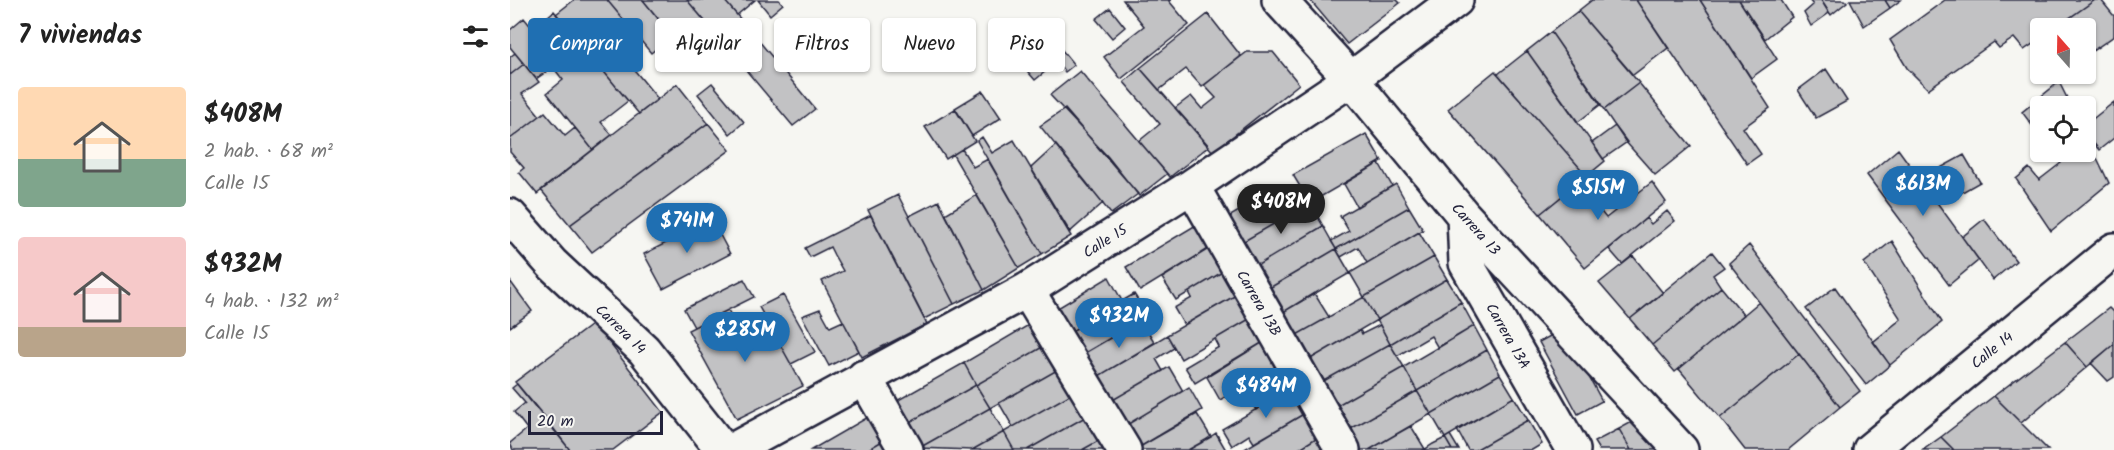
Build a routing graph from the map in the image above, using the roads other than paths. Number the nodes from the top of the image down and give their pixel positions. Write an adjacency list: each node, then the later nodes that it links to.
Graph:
1 (1279, 0): 3 (street, Carrera 13)
2 (1456, 0): 3 (street, Calle 15)
3 (1351, 79): 4 (street, Calle 15); 6 (street, Carrera 13)
4 (1192, 186): 8 (street, Calle 15); 14 (street, Carrera 13B)
5 (510, 216): 10 (street, Carrera 14)
6 (1464, 216): 15 (street, Carrera 13A); 16 (street, Carrera 13)
7 (2114, 250): 17 (street, Calle 14)
8 (1027, 290): 9 (street, Calle 15); 13 (street)
9 (864, 377): 11 (street, Calle 15); 12 (street)
10 (723, 450)
11 (733, 450)
12 (906, 450)
13 (1124, 450)
14 (1343, 450)
15 (1573, 450)
16 (1682, 450)
17 (1870, 450)

